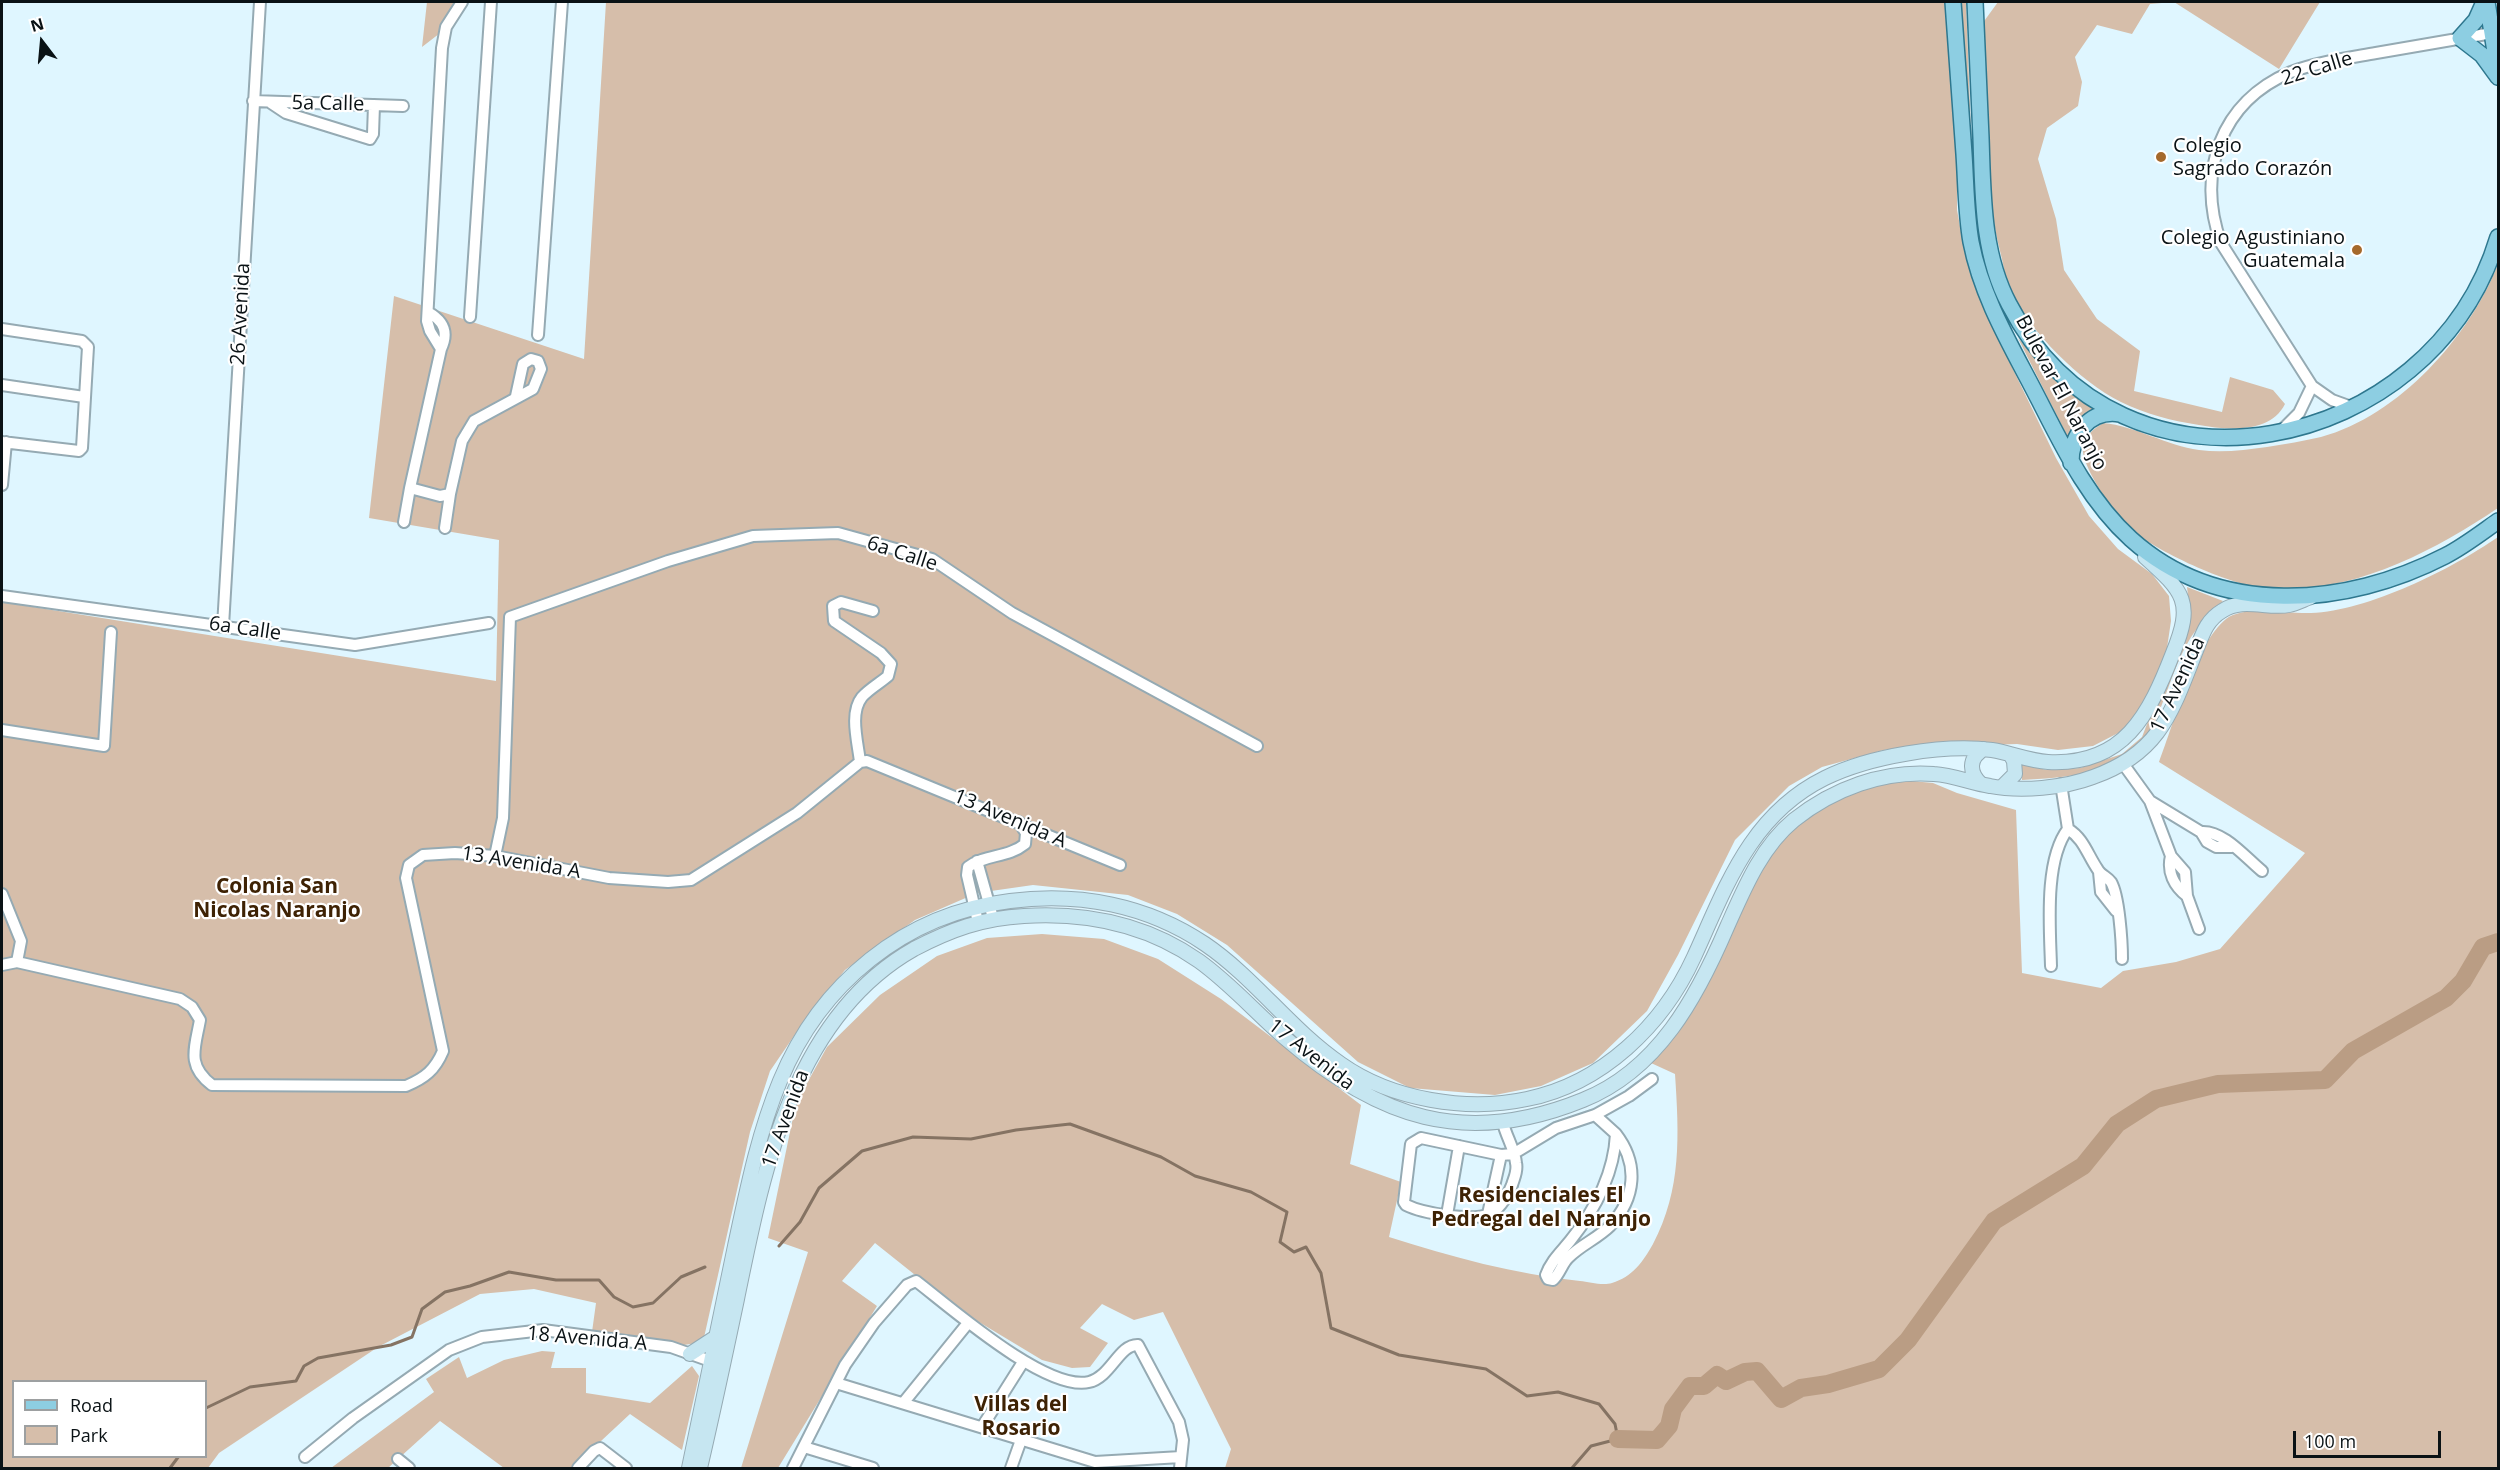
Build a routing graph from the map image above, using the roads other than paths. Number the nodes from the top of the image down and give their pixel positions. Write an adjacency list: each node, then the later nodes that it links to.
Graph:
1 (260, 2): 12 (street, 26 Avenida)
2 (462, 2): 30 (street)
3 (491, 2): 17 (street)
4 (562, 2): 19 (street)
5 (1953, 2): 28 (main road, Bulevar El Naranjo)
6 (1975, 2): 25 (main road, Bulevar El Naranjo)
7 (2486, 2): 8 (main road); 9 (main road)
8 (2495, 33): 9 (street, 22 Calle); 10 (main road)
9 (2460, 38): 11 (main road); 21 (street, 22 Calle)
10 (2499, 70)
11 (2499, 77)
12 (253, 101): 13 (street, 5a Calle); 40 (street, 26 Avenida)
13 (271, 103): 14 (street, 5a Calle); 14 (street)
14 (374, 105): 15 (street, 5a Calle)
15 (403, 106)
16 (2499, 237): 24 (main road, Bulevar El Naranjo)
17 (470, 317)
18 (2, 329): 23 (street)
19 (538, 335)
20 (2, 385): 23 (street)
21 (2312, 386): 24 (street, 22 Calle); 26 (street)
22 (516, 396): 31 (street)
23 (84, 397): 27 (street)
24 (2355, 408): 26 (main road, Bulevar El Naranjo)
25 (2123, 415): 26 (main road, Bulevar El Naranjo); 28 (main road)
26 (2278, 433)
27 (4, 442): 29 (street)
28 (2071, 464): 35 (main road, Bulevar El Naranjo)
29 (2, 485)
30 (410, 488): 31 (street); 33 (street)
31 (450, 494): 34 (street)
32 (2499, 521): 37 (main road, Bulevar El Naranjo)
33 (404, 522)
34 (445, 528)
35 (2131, 539): 37 (main road, Bulevar El Naranjo); 45 (main road, 17 Avenida)
36 (2, 596): 40 (street, 6a Calle)
37 (2311, 597): 47 (main road, 17 Avenida)
38 (873, 612): 46 (street)
39 (489, 623): 40 (street, 6a Calle)
40 (223, 626)
41 (111, 632): 42 (street)
42 (2, 730)
43 (1257, 746): 54 (street, 6a Calle)
44 (1984, 749): 45 (main road, 17 Avenida); 48 (main road); 58 (main road, 17 Avenida)
45 (2010, 754): 50 (main road)
46 (860, 762): 52 (street, 13 Avenida A); 54 (street, 13 Avenida A)
47 (2124, 765): 49 (main road, 17 Avenida); 51 (street)
48 (1982, 784): 50 (main road, 17 Avenida); 68 (main road, 17 Avenida)
49 (2061, 784): 50 (main road, 17 Avenida); 53 (street)
50 (2002, 788)
51 (2150, 801): 56 (street); 61 (street)
52 (1019, 822): 55 (street, 13 Avenida A); 58 (street)
53 (2068, 829): 62 (street); 65 (street)
54 (495, 856): 63 (street, 13 Avenida A)
55 (1120, 866)
56 (2262, 871)
57 (2, 894): 63 (street)
58 (982, 905): 59 (street); 60 (street); 76 (main road, 17 Avenida)
59 (993, 918): 60 (main road, 17 Avenida); 68 (main road, 17 Avenida)
60 (978, 922): 79 (main road, 17 Avenida)
61 (2199, 929)
62 (2122, 959)
63 (16, 962): 64 (street, 13 Avenida A)
64 (2, 965)
65 (2051, 966)
66 (1652, 1078): 67 (street)
67 (1595, 1115): 69 (street); 71 (street)
68 (1503, 1123): 71 (street)
69 (1616, 1134): 69 (street)
70 (1459, 1146): 72 (street); 74 (street); 74 (street)
71 (1513, 1154): 72 (street); 73 (street)
72 (1501, 1155): 73 (street)
73 (1488, 1214): 74 (street)
74 (1447, 1215)
75 (968, 1323): 78 (street); 80 (street); 81 (street)
76 (716, 1337): 77 (main road); 79 (main road, 17 Avenida)
77 (690, 1354): 79 (street, 18 Avenida A); 85 (street, 18 Avenida A)
78 (1023, 1362): 82 (street); 86 (street)
79 (717, 1363): 91 (main road, 17 Avenida); 92 (main road, 17 Avenida)
80 (836, 1383): 81 (street); 84 (street)
81 (904, 1402): 82 (street)
82 (982, 1428): 83 (street)
83 (1021, 1440): 86 (street); 95 (street)
84 (804, 1447): 93 (street); 94 (street)
85 (305, 1457)
86 (1181, 1457): 96 (street)
87 (398, 1459): 88 (street)
88 (409, 1468)
89 (578, 1468): 90 (street)
90 (626, 1468)
91 (689, 1468)
92 (700, 1468)
93 (793, 1468)
94 (873, 1468)
95 (1011, 1468)
96 (1180, 1468)

